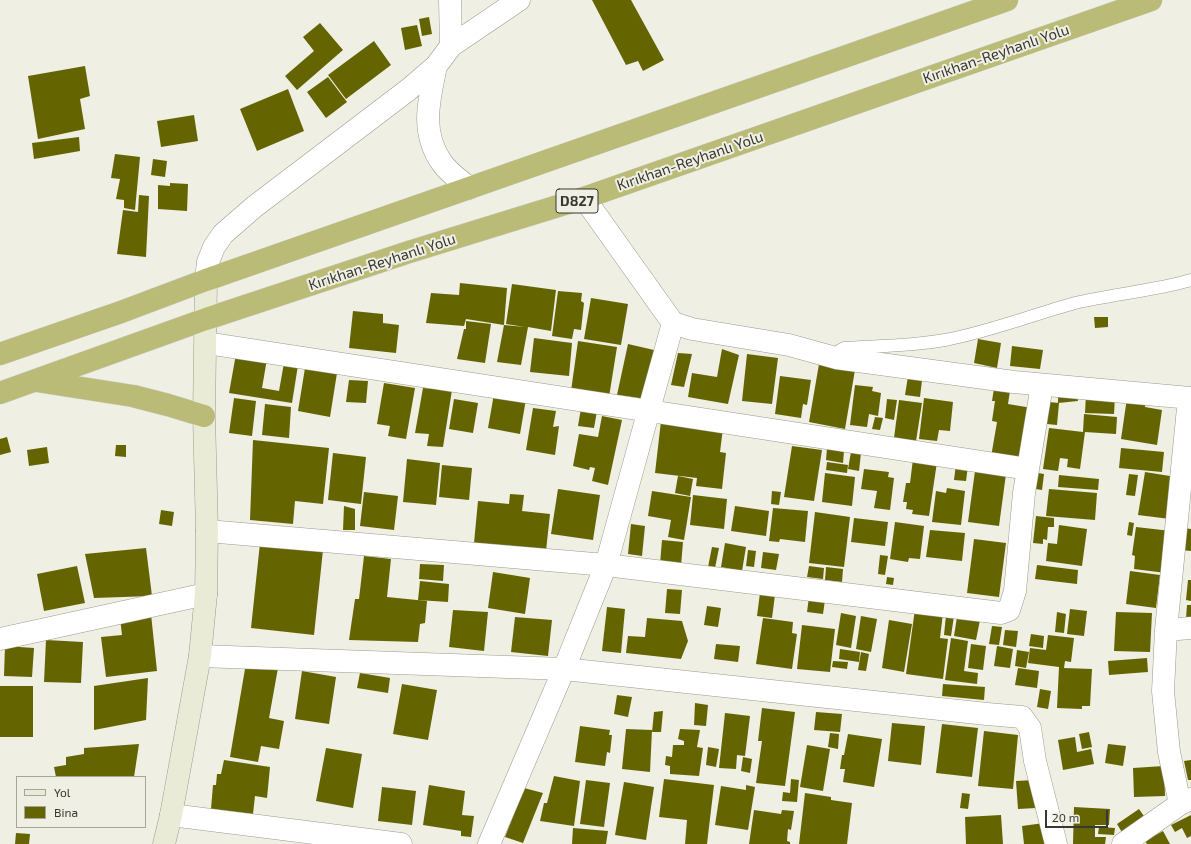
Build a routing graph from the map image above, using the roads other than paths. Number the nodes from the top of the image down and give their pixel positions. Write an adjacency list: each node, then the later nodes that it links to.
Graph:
1 (450, 0): 5 (street)
2 (519, 0): 5 (street)
3 (1007, 0): 7 (highway)
4 (1151, 0): 8 (highway, Kırıkhan-Reyhanlı Yolu / D827)
5 (452, 46): 6 (street)
6 (436, 66): 7 (street); 9 (street)
7 (469, 188): 9 (highway)
8 (584, 198): 11 (highway, Kırıkhan-Reyhanlı Yolu / D827); 12 (street)
9 (206, 280): 11 (main road); 14 (highway)
10 (1191, 280): 15 (lane)
11 (206, 319): 13 (main road); 16 (highway, Kırıkhan-Reyhanlı Yolu / D827)
12 (673, 323): 15 (street); 20 (street)
13 (206, 343): 20 (street); 21 (main road)
14 (0, 354)
15 (836, 358): 17 (street)
16 (34, 381): 18 (highway, Kırıkhan-Reyhanlı Yolu / D827); 21 (highway)
17 (1042, 385): 19 (street); 22 (street)
18 (0, 393)
19 (1190, 398): 27 (street)
20 (650, 411): 22 (street); 24 (street)
21 (204, 416): 23 (main road)
22 (1028, 469): 24 (street)
23 (207, 531): 24 (street); 25 (main road)
24 (606, 565): 30 (street)
25 (206, 594): 28 (street); 29 (main road)
26 (1191, 628): 27 (street)
27 (1166, 630): 31 (street)
28 (0, 639)
29 (200, 656): 30 (street); 32 (main road)
30 (564, 669): 35 (street); 36 (street)
31 (1186, 802): 37 (street)
32 (171, 815): 33 (main road); 34 (street)
33 (164, 844)
34 (401, 844)
35 (488, 844)
36 (1056, 844)
37 (1123, 844)

